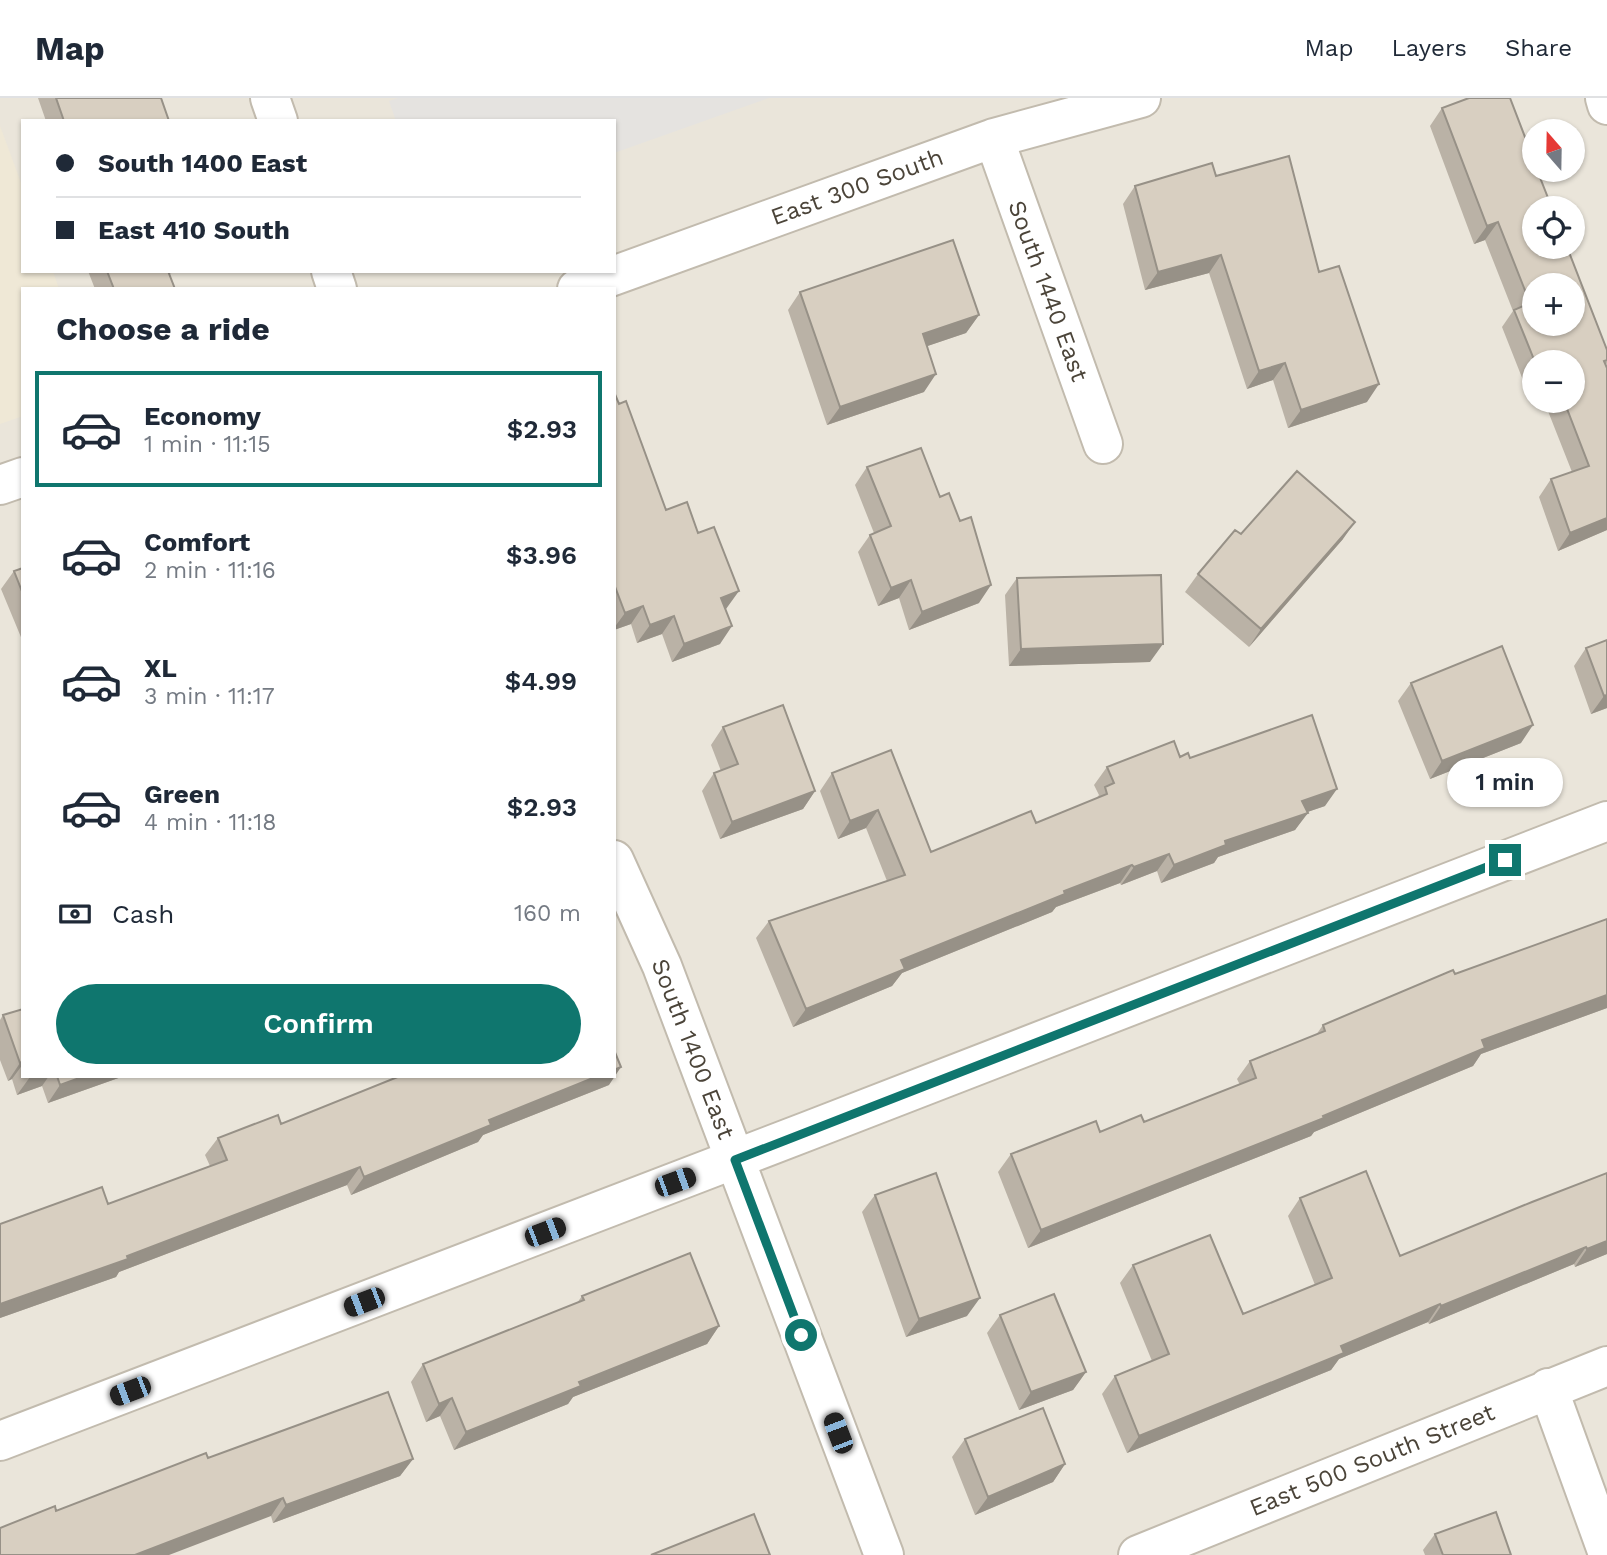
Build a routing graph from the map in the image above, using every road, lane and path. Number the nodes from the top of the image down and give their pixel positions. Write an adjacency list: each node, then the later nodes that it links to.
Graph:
1 (270, 98): 5 (street)
2 (1141, 98): 6 (street, East 300 South)
3 (1605, 98): 4 (street)
4 (1607, 104)
5 (277, 119)
6 (993, 138): 7 (street, East 300 South); 8 (street, South 1440 East)
7 (583, 287)
8 (1103, 444)
9 (21, 478): 10 (street)
10 (0, 485)
11 (1607, 821): 13 (street)
12 (616, 864): 13 (street, South 1400 East)
13 (735, 1160): 16 (street); 18 (street, South 1400 East)
14 (1607, 1366): 15 (street, East 500 South Street)
15 (1548, 1388): 17 (street); 19 (street, East 500 South Street)
16 (0, 1441)
17 (1607, 1550)
18 (884, 1555)
19 (1138, 1555)

